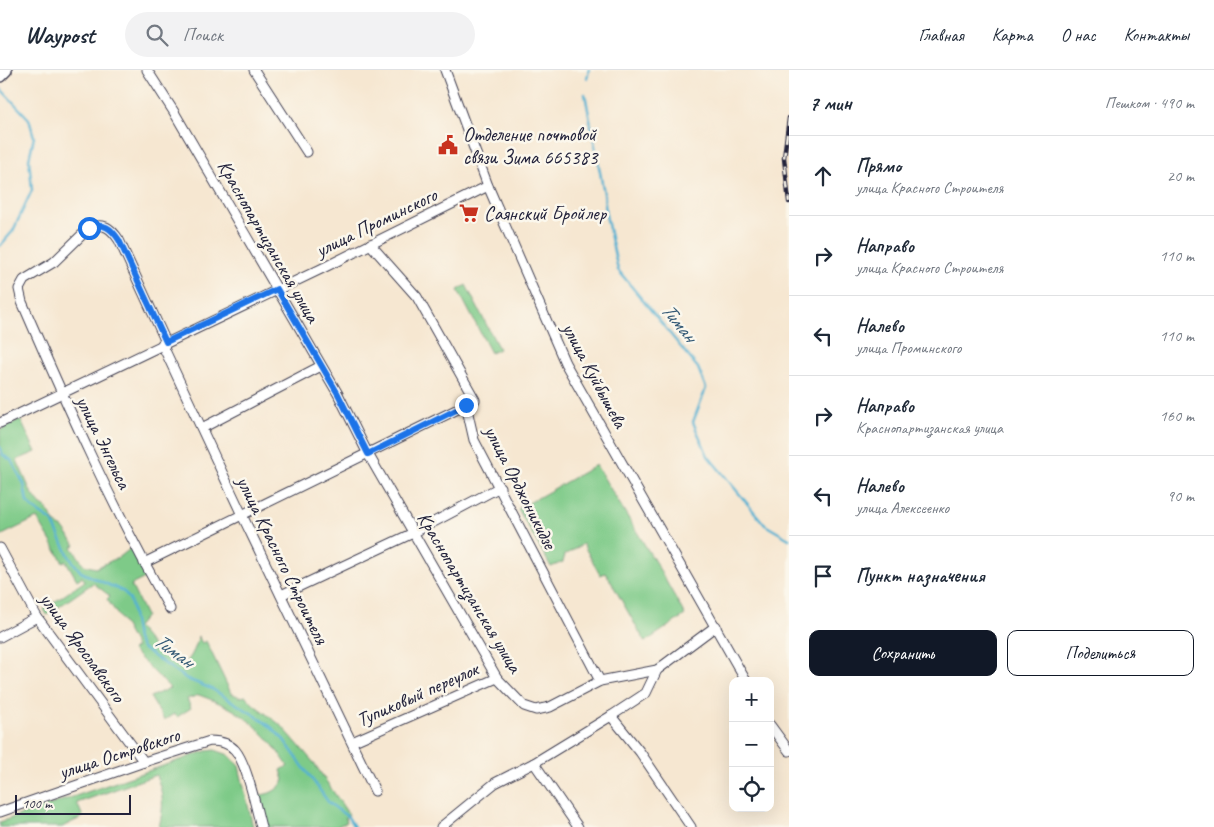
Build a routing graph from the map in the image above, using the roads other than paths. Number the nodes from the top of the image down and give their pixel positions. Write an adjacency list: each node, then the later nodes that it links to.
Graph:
1 (147, 70): 8 (street, Краснопартизанская улица)
2 (254, 70): 4 (street)
3 (444, 70): 5 (street, улица Куйбышева)
4 (307, 152)
5 (488, 186): 7 (street, улица Проминского); 24 (street, улица Куйбышева)
6 (89, 228): 9 (street, улица Красного Строителя); 11 (street, улица Энгельса)
7 (370, 244): 8 (street, улица Проминского); 12 (street, улица Орджоникидзе)
8 (277, 289): 9 (street, улица Проминского); 10 (street, Краснопартизанская улица)
9 (164, 343): 11 (street, улица Проминского); 14 (street, улица Красного Строителя)
10 (321, 366): 14 (street); 15 (street, Краснопартизанская улица)
11 (61, 394): 13 (street, улица Проминского); 20 (street, улица Энгельса)
12 (466, 405): 15 (street); 16 (street, улица Орджоникидзе)
13 (0, 423)
14 (202, 428): 17 (street, улица Красного Строителя)
15 (368, 454): 17 (street); 18 (street, Краснопартизанская улица)
16 (500, 488): 18 (street); 29 (street, улица Орджоникидзе)
17 (242, 515): 20 (street); 21 (street, улица Красного Строителя)
18 (413, 533): 21 (street); 28 (street, Краснопартизанская улица)
19 (0, 548): 23 (street, улица Ярославского)
20 (144, 563): 22 (street, улица Энгельса)
21 (281, 595): 32 (street, улица Красного Строителя)
22 (170, 609)
23 (37, 617): 25 (street); 34 (street, улица Ярославского)
24 (716, 626): 26 (street); 27 (street, улица Куйбышева)
25 (0, 637)
26 (657, 670): 29 (street); 30 (street)
27 (744, 677)
28 (497, 678): 29 (street, Краснопартизанская улица); 32 (street, Тупиковый переулок)
29 (600, 680)
30 (611, 716): 35 (street); 41 (street)
31 (774, 730): 33 (street)
32 (352, 742): 36 (street, улица Красного Строителя)
33 (789, 751)
34 (144, 762): 37 (street, улица Островского); 38 (street, улица Островского)
35 (534, 763): 39 (street); 40 (street)
36 (375, 791)
37 (0, 812)
38 (261, 827)
39 (441, 827)
40 (578, 827)
41 (691, 827)

